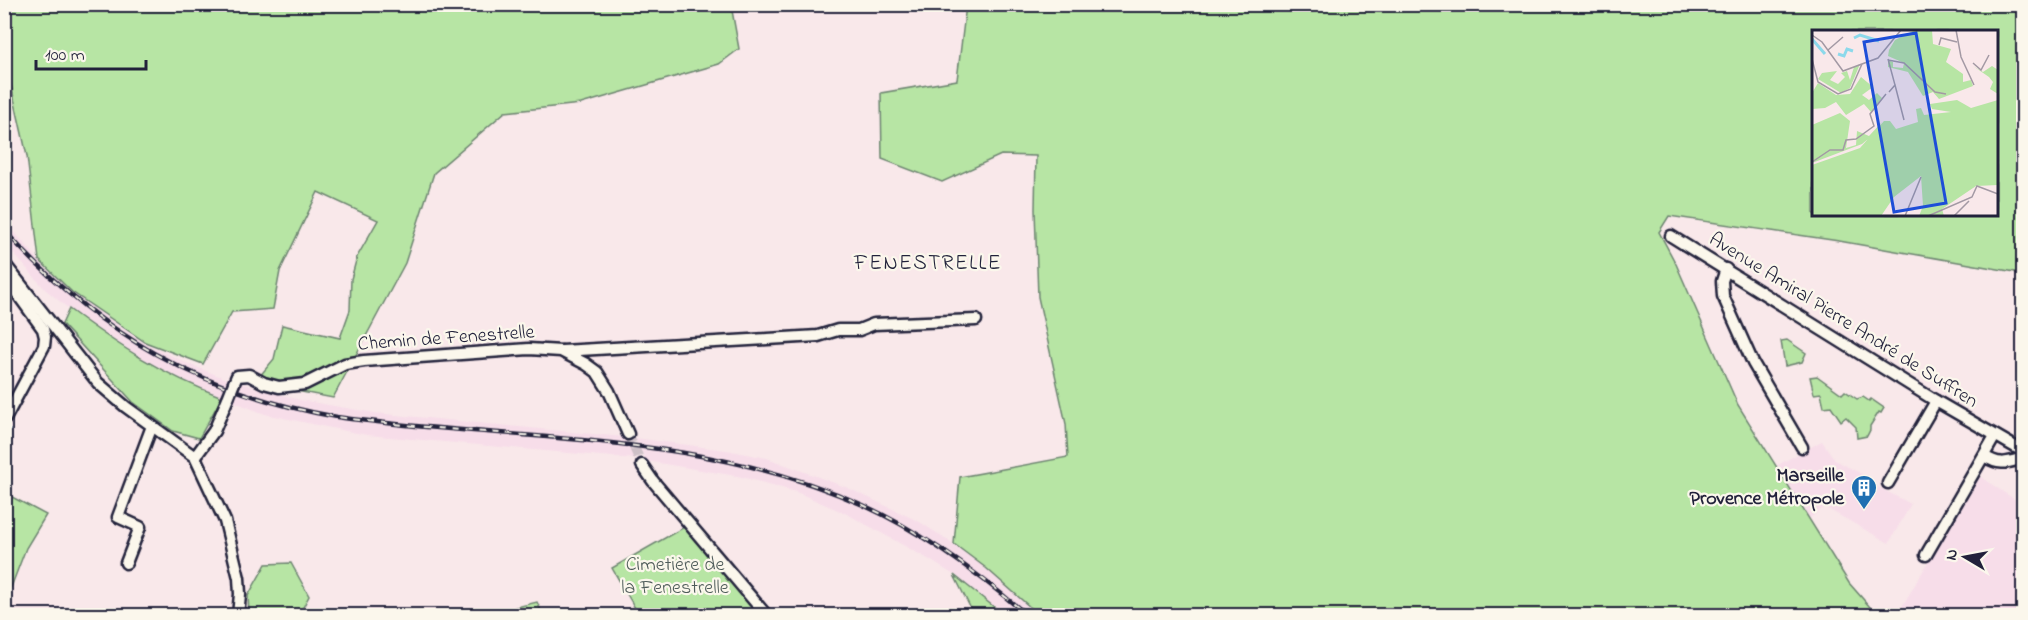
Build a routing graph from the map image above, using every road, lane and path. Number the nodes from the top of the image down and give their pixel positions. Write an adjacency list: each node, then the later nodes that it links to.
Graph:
1 (1671, 236): 2 (street, Avenue Amiral Pierre André de Suffren)
2 (1726, 269): 4 (street, Avenue Amiral Pierre André de Suffren); 5 (street)
3 (6, 270): 9 (street); 10 (street)
4 (1738, 276): 5 (street); 8 (street, Avenue Amiral Pierre André de Suffren)
5 (1724, 299): 13 (street)
6 (976, 320): 7 (street)
7 (561, 351): 11 (street, Chemin de Fenestrelle); 16 (street, Chemin de Fenestrelle, bridge)
8 (1936, 401): 12 (street, Avenue Amiral Pierre André de Suffren); 19 (street)
9 (5, 419)
10 (153, 426): 16 (street); 21 (street)
11 (628, 434)
12 (1995, 436): 14 (street, Avenue Amiral Pierre André de Suffren); 15 (street)
13 (1802, 447)
14 (2024, 452)
15 (1984, 456): 17 (street); 20 (street)
16 (195, 458): 22 (street)
17 (2024, 458)
18 (642, 465): 23 (street)
19 (1888, 483)
20 (1926, 555)
21 (126, 563)
22 (238, 615)
23 (767, 615)

